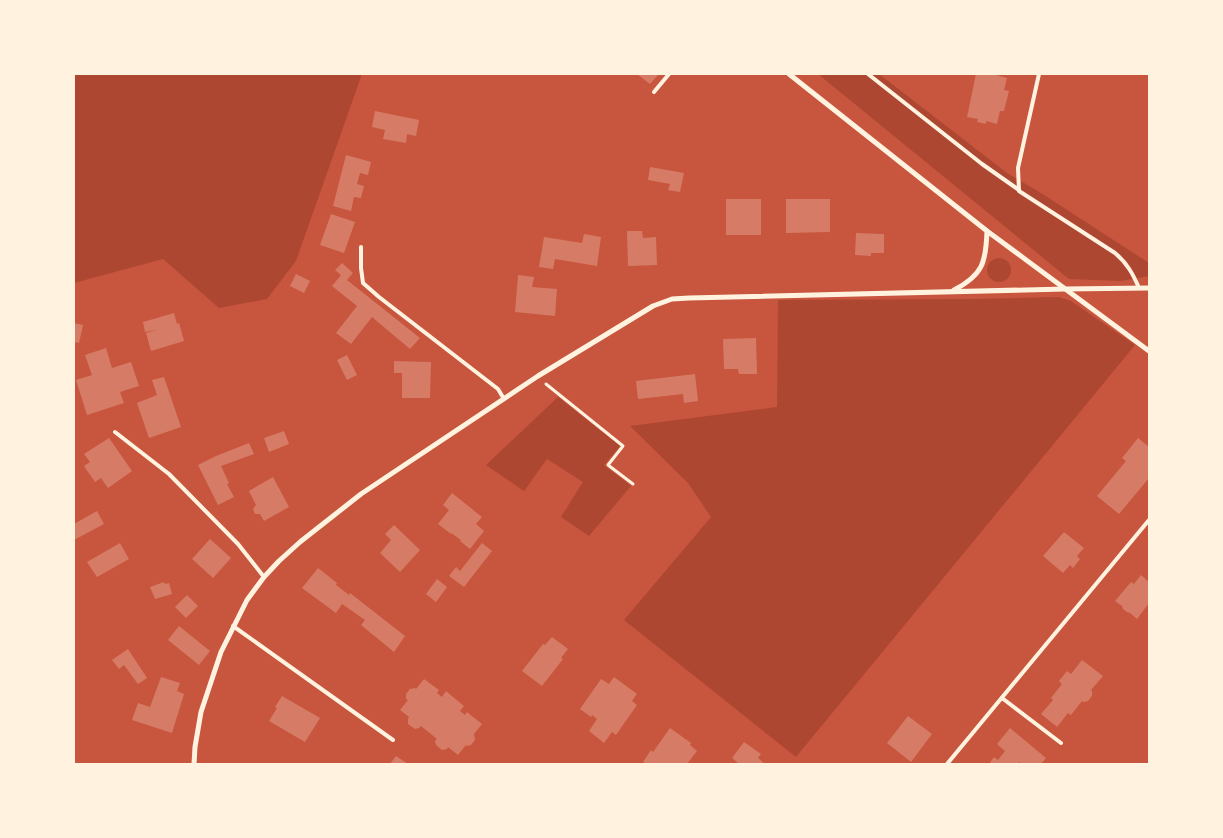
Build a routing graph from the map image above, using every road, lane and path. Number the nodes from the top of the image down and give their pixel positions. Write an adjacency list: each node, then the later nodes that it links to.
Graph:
1 (669, 74): 5 (lane)
2 (789, 74): 7 (street)
3 (868, 74): 6 (lane)
4 (1039, 74): 6 (lane)
5 (654, 92)
6 (1019, 191): 9 (lane)
7 (987, 231): 11 (street); 12 (street)
8 (361, 247): 15 (lane)
9 (1140, 288): 10 (street); 11 (street)
10 (1149, 288)
11 (1065, 289): 12 (street); 13 (street)
12 (951, 291): 15 (street)
13 (1149, 351)
14 (550, 387): 17 (path)
15 (504, 399): 19 (street)
16 (115, 432): 19 (lane)
17 (633, 484)
18 (1149, 520): 21 (lane)
19 (264, 577): 20 (street)
20 (233, 626): 22 (lane); 24 (street)
21 (1002, 698): 23 (lane); 25 (lane)
22 (393, 740)
23 (1061, 743)
24 (194, 764)
25 (947, 764)

